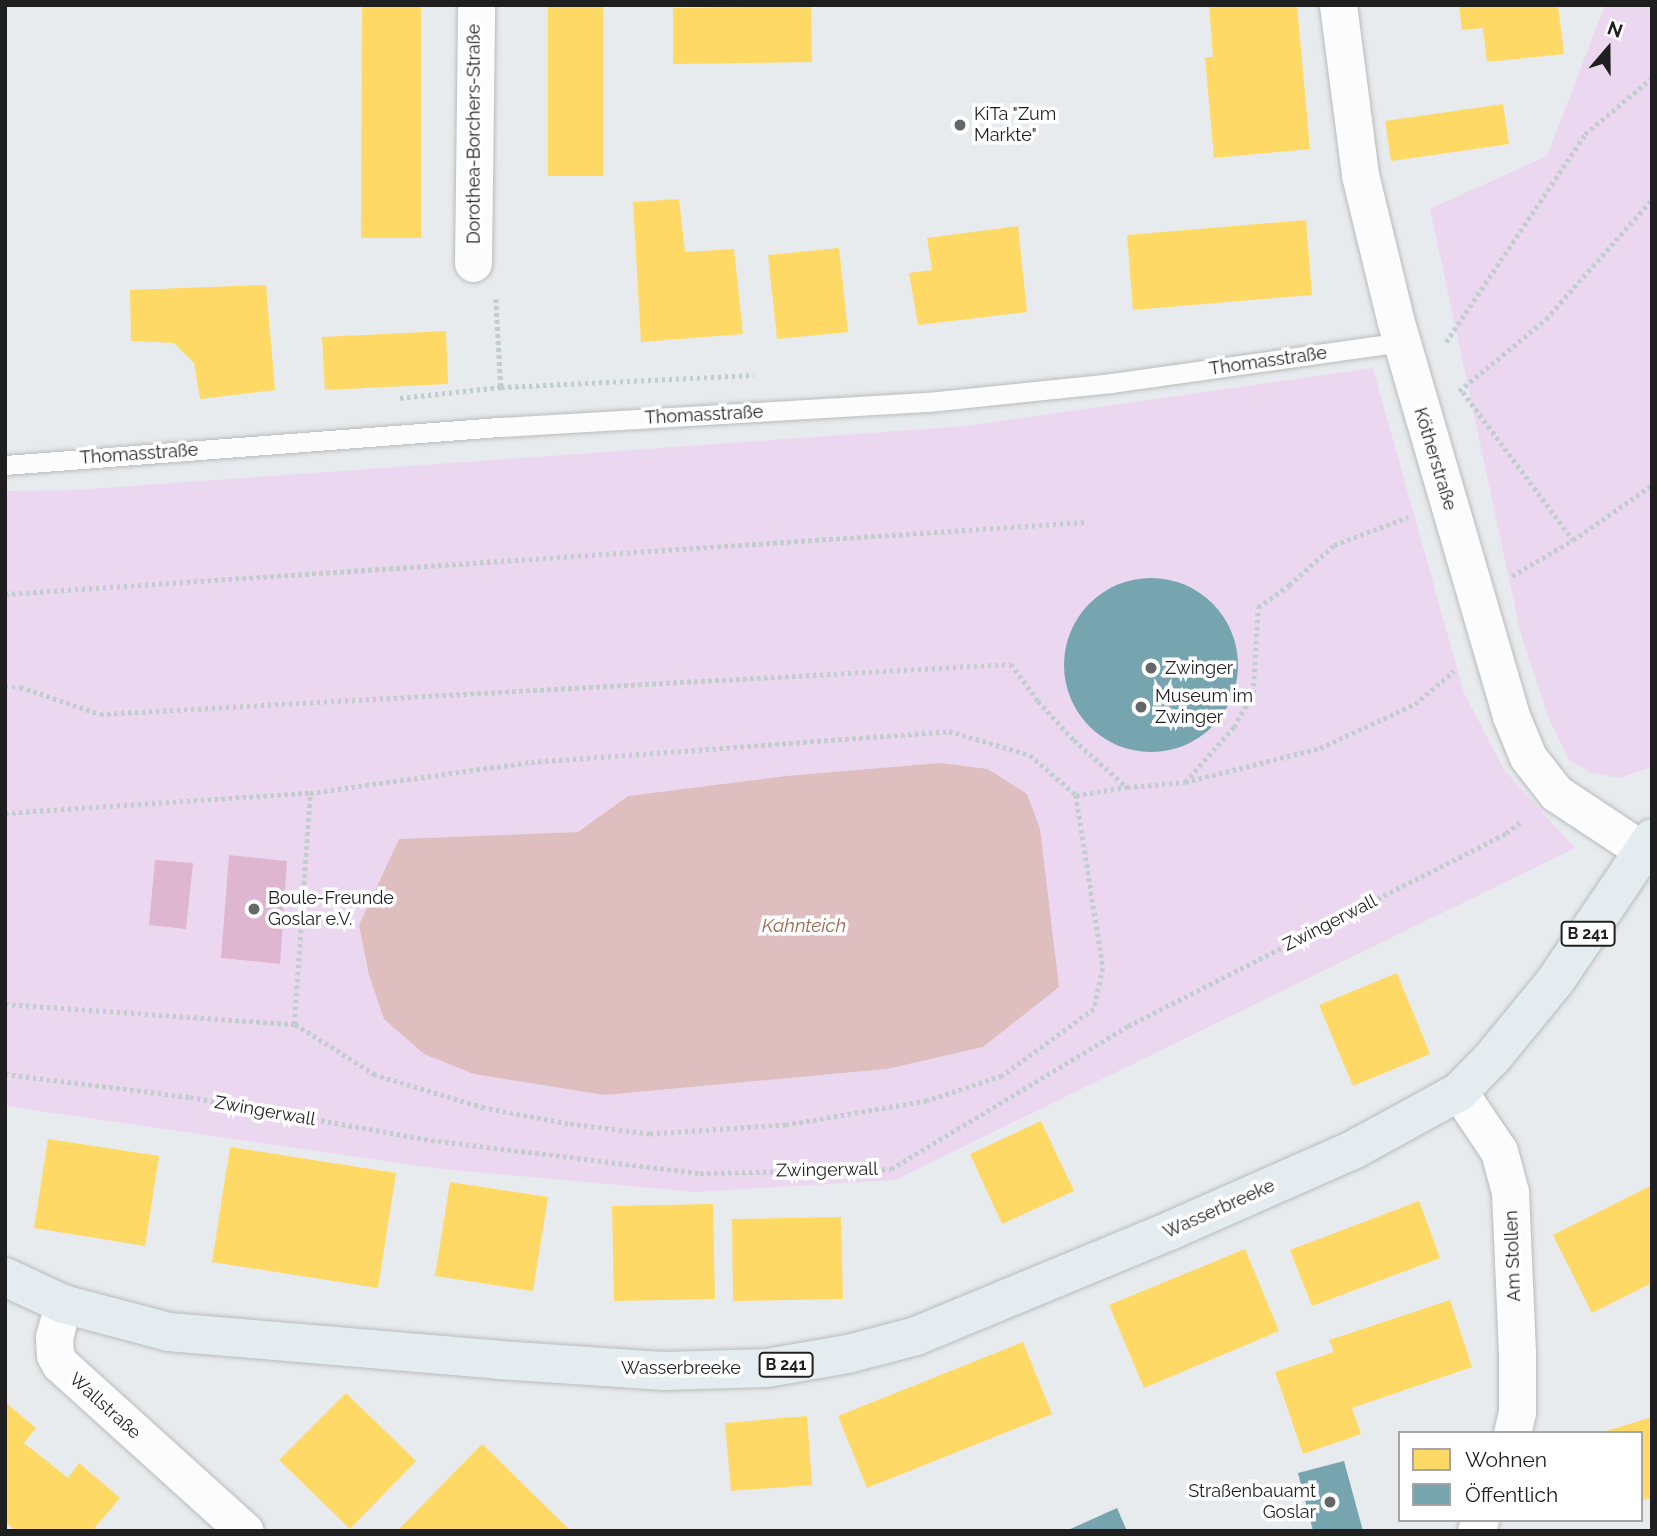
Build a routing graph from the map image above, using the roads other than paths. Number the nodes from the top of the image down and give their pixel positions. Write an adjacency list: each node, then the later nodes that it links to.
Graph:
1 (475, 5): 3 (street, Dorothea-Borchers-Straße)
2 (1338, 5): 4 (street, Kötherstraße)
3 (473, 263)
4 (1401, 342): 5 (lane, Thomasstraße); 6 (street, Kötherstraße)
5 (5, 465)
6 (1650, 846): 7 (main road, B 241)
7 (1458, 1092): 9 (main road, Wasserbreeke / B 241); 10 (street, Am Stollen)
8 (5, 1277): 9 (main road, B 241)
9 (63, 1304): 11 (street, Wallstraße)
10 (1512, 1431)
11 (221, 1523)

